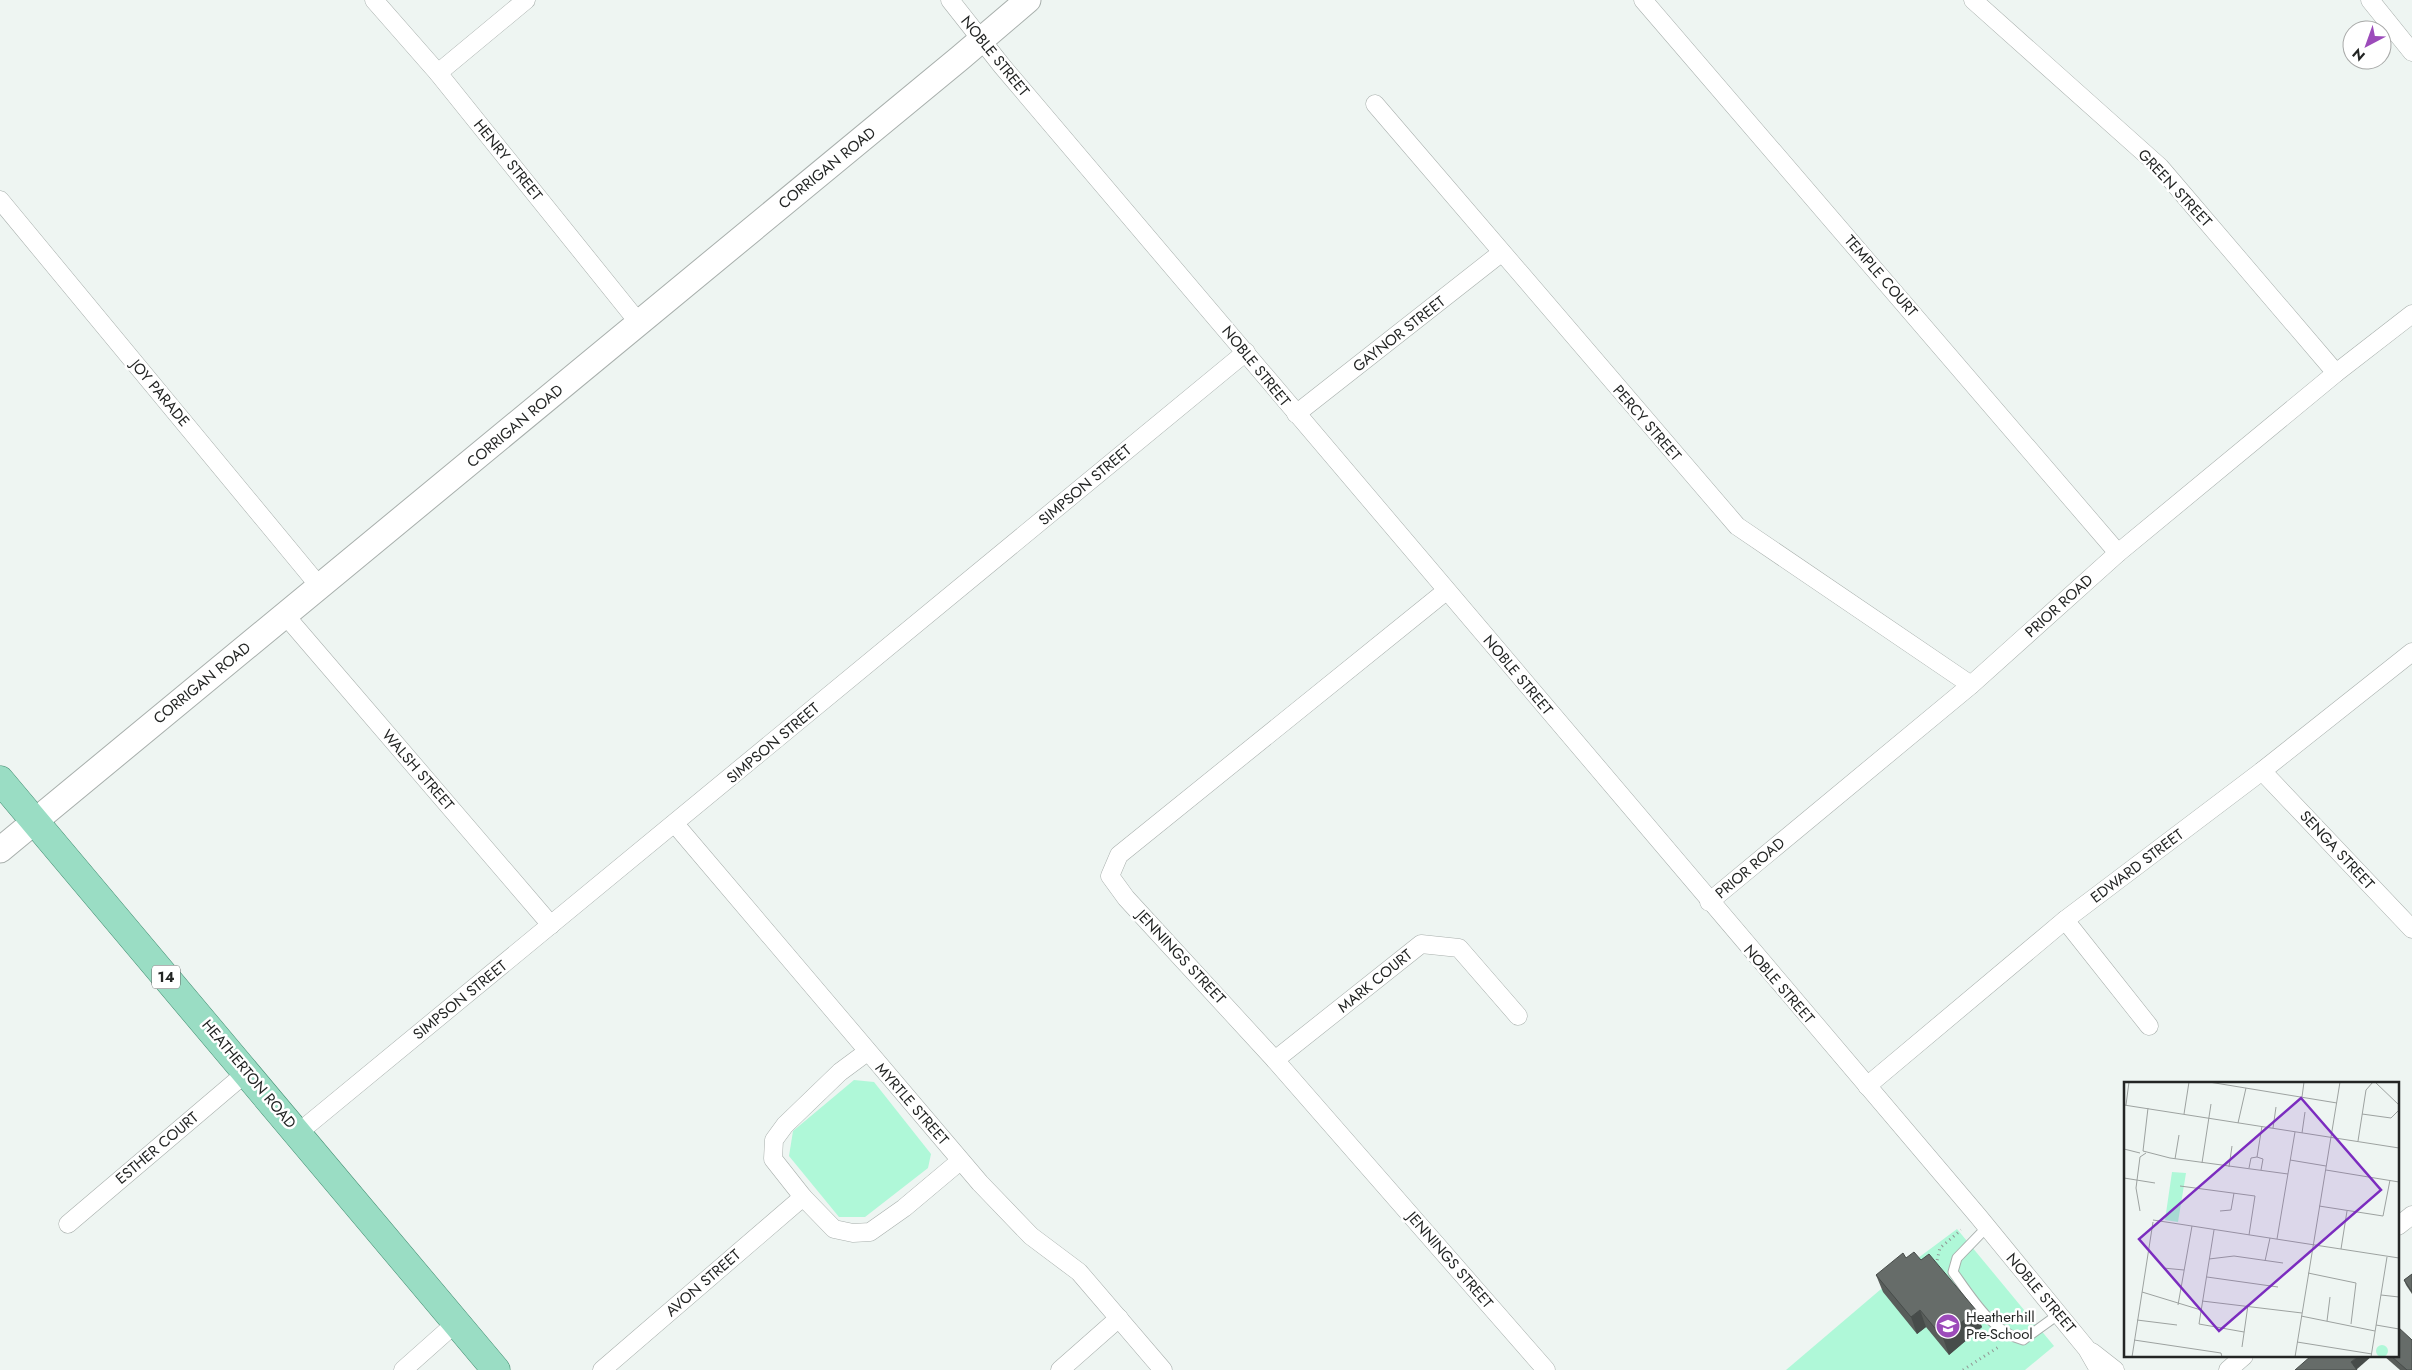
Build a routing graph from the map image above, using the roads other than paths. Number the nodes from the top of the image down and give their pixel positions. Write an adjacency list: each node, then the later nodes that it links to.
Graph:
1 (374, 0): 10 (street, HENRY STREET)
2 (526, 0): 10 (street)
3 (950, 0): 8 (street, NOBLE STREET)
4 (1028, 0): 8 (main road, CORRIGAN ROAD)
5 (1643, 0): 19 (street, TEMPLE COURT)
6 (2370, 0): 9 (street)
7 (1977, 1): 17 (street, GREEN STREET)
8 (982, 39): 15 (main road, CORRIGAN ROAD); 16 (street, NOBLE STREET)
9 (2412, 52)
10 (438, 74): 15 (street, HENRY STREET)
11 (1375, 104): 13 (street, PERCY STREET)
12 (0, 200): 20 (street, JOY PARADE)
13 (1501, 253): 18 (street, GAYNOR STREET); 24 (street, PERCY STREET)
14 (2412, 314): 17 (street, PRIOR ROAD)
15 (639, 323): 20 (main road, CORRIGAN ROAD)
16 (1246, 352): 18 (street, NOBLE STREET); 28 (street, SIMPSON STREET)
17 (2336, 373): 19 (street, PRIOR ROAD)
18 (1296, 414): 21 (street, NOBLE STREET)
19 (2118, 553): 24 (street, PRIOR ROAD)
20 (320, 587): 22 (main road, CORRIGAN ROAD)
21 (1446, 591): 30 (street, NOBLE STREET); 37 (street, JENNINGS STREET)
22 (285, 614): 27 (main road, CORRIGAN ROAD); 32 (street, WALSH STREET)
23 (2412, 652): 25 (street, EDWARD STREET)
24 (1971, 685): 30 (street, PRIOR ROAD)
25 (2262, 771): 31 (street, EDWARD STREET); 33 (street, SENGA STREET)
26 (0, 780): 27 (main road, HEATHERTON ROAD / 14)
27 (34, 821): 29 (main road, CORRIGAN ROAD); 38 (main road, HEATHERTON ROAD / 14)
28 (675, 824): 32 (street, SIMPSON STREET); 36 (street, MYRTLE STREET)
29 (0, 850)
30 (1710, 902): 39 (street, NOBLE STREET)
31 (2065, 920): 35 (street); 39 (street, EDWARD STREET)
32 (551, 925): 40 (street, SIMPSON STREET)
33 (2412, 929)
34 (1518, 1016): 37 (street, MARK COURT)
35 (2149, 1026)
36 (868, 1052): 41 (street, MYRTLE STREET); 42 (street)
37 (1275, 1060): 57 (street, JENNINGS STREET)
38 (247, 1072): 40 (main road, HEATHERTON ROAD / 14); 44 (street, ESTHER COURT)
39 (1867, 1086): 46 (street, NOBLE STREET)
40 (298, 1132): 49 (main road, HEATHERTON ROAD / 14)
41 (960, 1161): 42 (street); 48 (street, MYRTLE STREET)
42 (804, 1197): 54 (street, AVON STREET)
43 (2412, 1215): 45 (street)
44 (68, 1224)
45 (2400, 1224)
46 (1987, 1228): 47 (street, NOBLE STREET); 47 (lane)
47 (2059, 1314): 50 (street, NOBLE STREET)
48 (1120, 1318): 55 (street); 56 (street, MYRTLE STREET)
49 (457, 1322): 52 (street); 53 (main road, HEATHERTON ROAD / 14)
50 (2087, 1349): 58 (street, NOBLE STREET); 59 (street, NOBLE STREET)
51 (2242, 1358): 60 (street)
52 (403, 1370)
53 (496, 1370)
54 (602, 1370)
55 (1060, 1370)
56 (1163, 1370)
57 (1546, 1370)
58 (2099, 1370)
59 (2115, 1370)
60 (2228, 1370)

